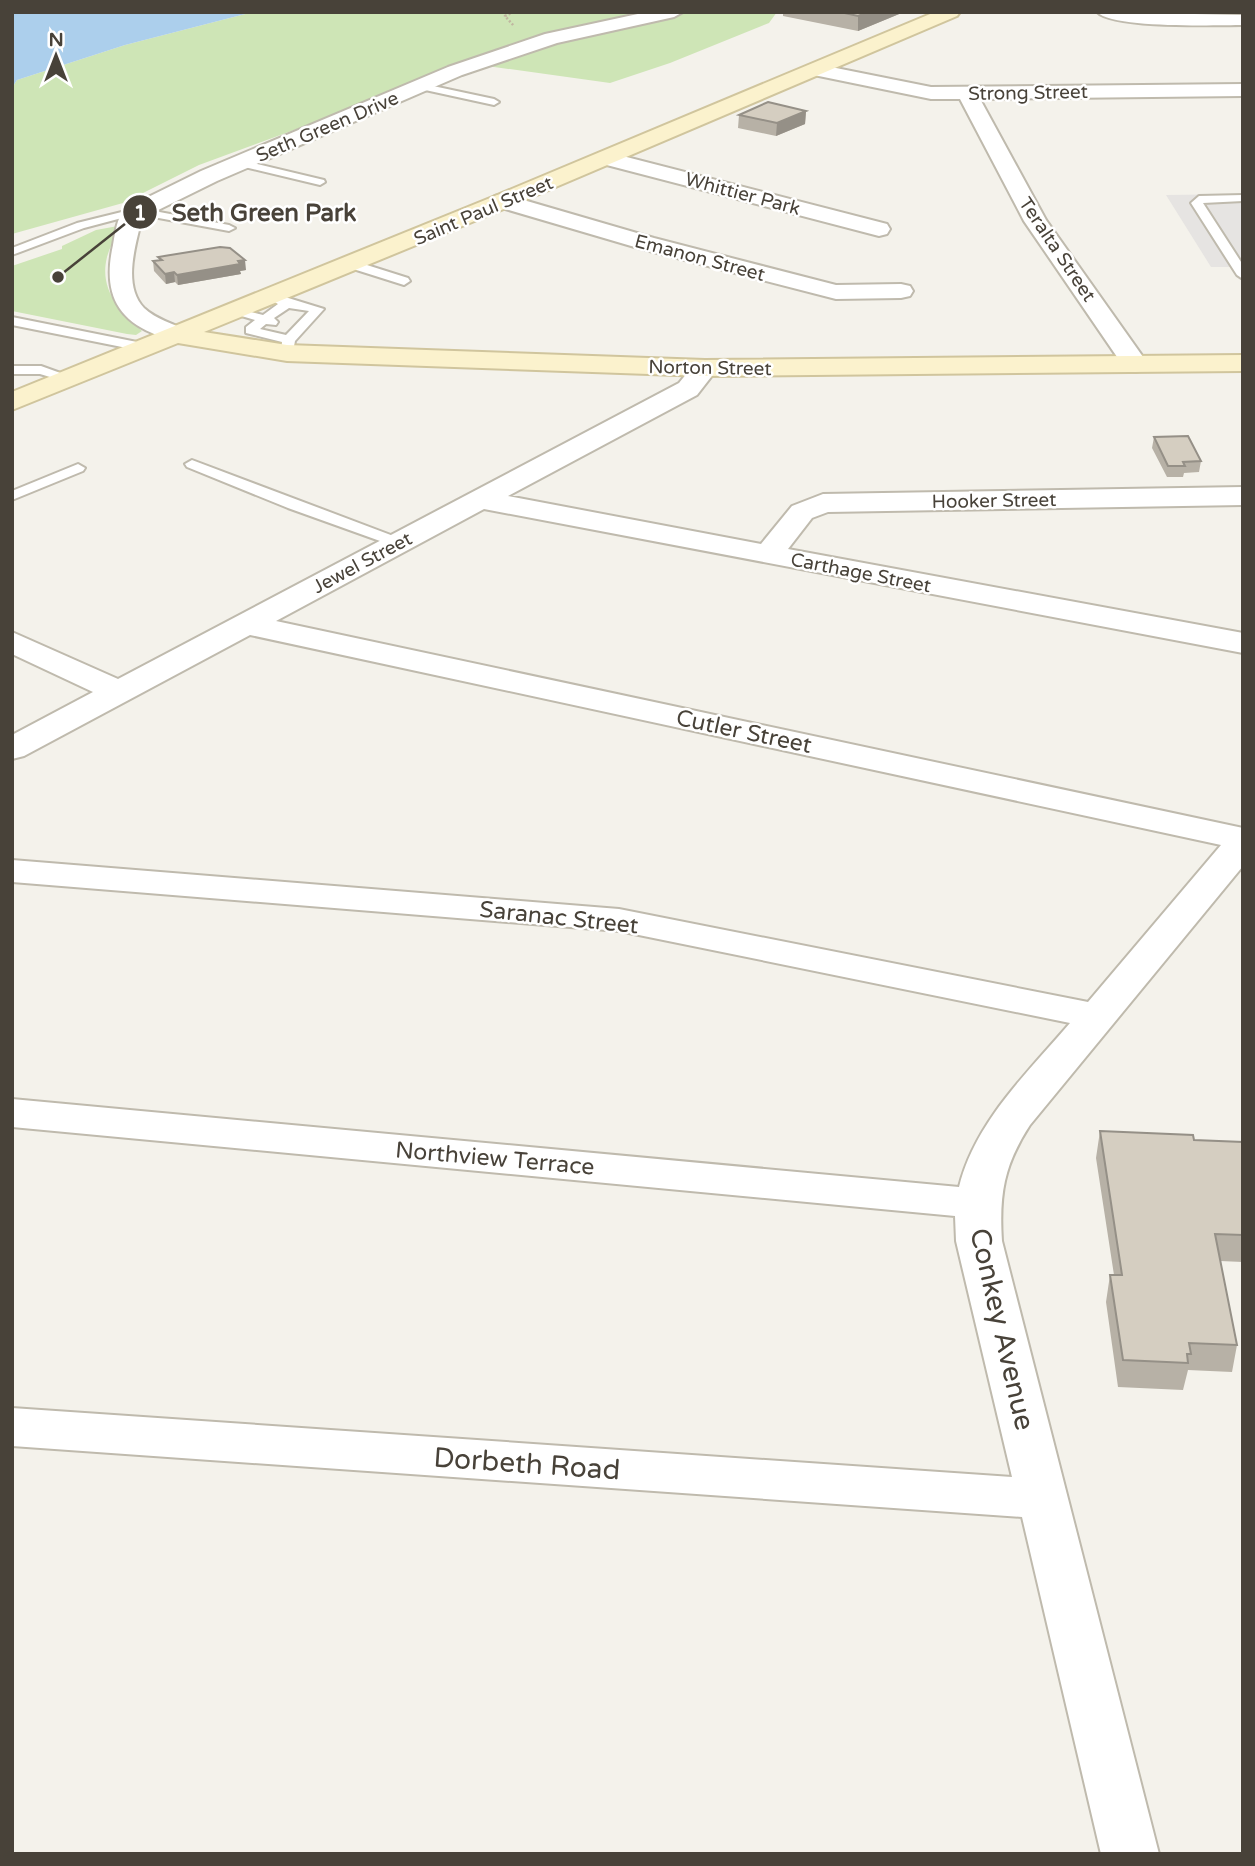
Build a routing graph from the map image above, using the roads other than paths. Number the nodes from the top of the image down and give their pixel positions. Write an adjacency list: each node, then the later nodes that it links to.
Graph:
1 (674, 12): 6 (street, Seth Green Drive)
2 (951, 12): 5 (main road, Saint Paul Street)
3 (1106, 12): 4 (street)
4 (1243, 20)
5 (816, 70): 8 (street, Strong Street); 10 (main road, Saint Paul Street)
6 (419, 86): 9 (lane); 11 (street, Seth Green Drive)
7 (1243, 90): 8 (street, Strong Street)
8 (967, 93): 31 (street, Teralta Street)
9 (494, 102)
10 (607, 158): 14 (main road, Saint Paul Street); 17 (street, Whittier Park)
11 (240, 163): 12 (lane); 15 (street, Seth Green Drive)
12 (320, 182)
13 (1243, 198): 18 (lane)
14 (503, 201): 21 (main road, Saint Paul Street); 24 (street, Emanon Street)
15 (135, 212): 16 (lane); 20 (lane); 28 (street)
16 (229, 228)
17 (879, 229)
18 (1226, 250): 19 (lane); 22 (lane)
19 (1243, 250)
20 (12, 252)
21 (351, 264): 23 (lane); 25 (main road, Saint Paul Street)
22 (1243, 275)
23 (404, 281)
24 (901, 291)
25 (277, 311): 27 (lane); 27 (lane); 28 (main road, Saint Paul Street)
26 (12, 321): 29 (lane)
27 (298, 329): 28 (main road, Norton Street); 32 (main road, Norton Street)
28 (179, 336): 29 (main road, Saint Paul Street)
29 (147, 348): 34 (main road, Saint Paul Street)
30 (1243, 363): 31 (main road, Norton Street)
31 (1135, 364): 32 (main road, Norton Street)
32 (705, 368): 40 (street, Jewel Street)
33 (12, 370): 34 (lane)
34 (70, 379): 35 (main road, Saint Paul Street)
35 (12, 401)
36 (192, 464): 41 (lane)
37 (78, 468): 38 (lane)
38 (12, 496)
39 (1243, 496): 42 (street, Hooker Street)
40 (480, 500): 41 (street, Jewel Street); 42 (street, Carthage Street)
41 (399, 543): 43 (street, Jewel Street)
42 (768, 554): 45 (street, Carthage Street)
43 (244, 624): 46 (street, Jewel Street); 48 (street, Cutler Street)
44 (12, 642): 46 (street)
45 (1243, 643)
46 (119, 692): 47 (street, Jewel Street)
47 (12, 749)
48 (1243, 840): 50 (street, Conkey Avenue)
49 (12, 871): 50 (street, Saranac Street)
50 (1098, 1016): 52 (street, Conkey Avenue)
51 (12, 1114): 52 (street, Northview Terrace)
52 (977, 1204): 54 (street, Conkey Avenue)
53 (12, 1427): 54 (street, Dorbeth Road)
54 (1042, 1499): 55 (street, Conkey Avenue)
55 (1130, 1854)

